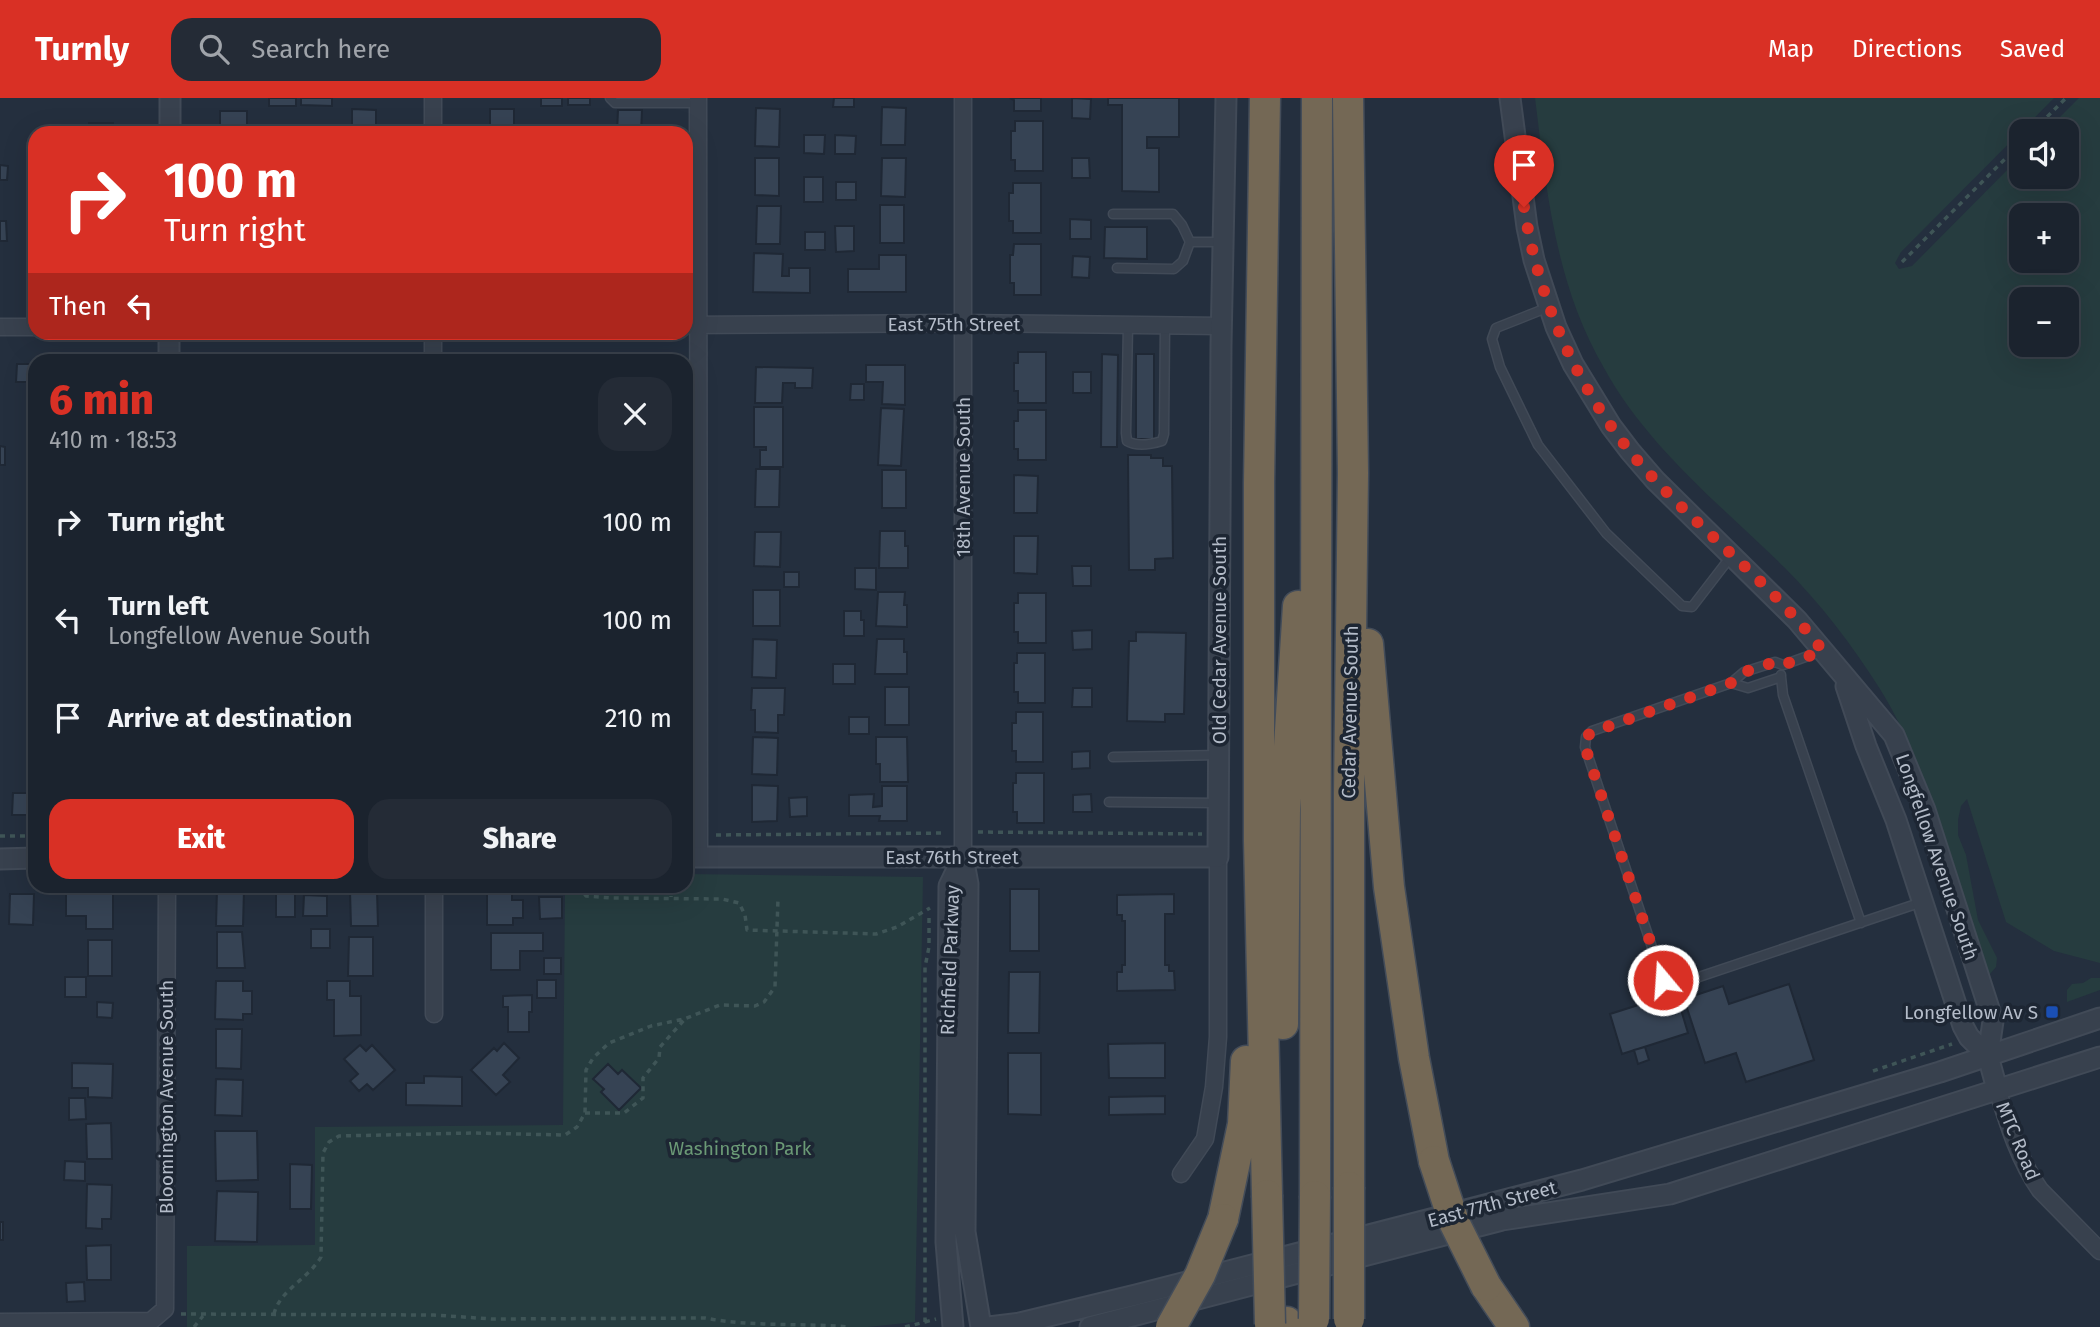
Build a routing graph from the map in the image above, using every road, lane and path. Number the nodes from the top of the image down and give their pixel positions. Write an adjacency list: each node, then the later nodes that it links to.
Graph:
1 (170, 98): 13 (street)
2 (433, 98): 14 (street)
3 (610, 98): 11 (lane)
4 (963, 98): 23 (street, 18th Avenue South)
5 (1226, 98): 18 (street, Old Cedar Avenue South)
6 (1265, 98): 47 (highway)
7 (1317, 98): 72 (highway, Cedar Avenue South)
8 (1348, 98): 30 (highway, Cedar Avenue South)
9 (1510, 98): 22 (street, Longfellow Avenue South)
10 (2066, 98): 12 (path)
11 (698, 101): 21 (street)
12 (2045, 119)
13 (170, 126)
14 (433, 126)
15 (2009, 155): 19 (path)
16 (1113, 214): 17 (lane)
17 (1190, 243): 18 (lane); 20 (lane)
18 (1224, 243): 27 (street, Old Cedar Avenue South)
19 (1902, 262)
20 (1117, 268)
21 (693, 288)
22 (1549, 307): 31 (street, Longfellow Avenue South); 31 (lane)
23 (963, 323): 24 (street, East 75th Street); 25 (street, East 75th Street); 49 (street, 18th Avenue South)
24 (693, 325)
25 (1128, 325): 26 (street, East 75th Street); 26 (lane)
26 (1165, 325): 27 (street, East 75th Street)
27 (1221, 326): 37 (street, Old Cedar Avenue South)
28 (0, 327): 29 (street)
29 (28, 327)
30 (1353, 473): 78 (highway, Cedar Avenue South, bridge); 88 (highway, bridge)
31 (1732, 555): 32 (street, Longfellow Avenue South)
32 (1823, 651): 33 (lane); 34 (street, Longfellow Avenue South)
33 (1783, 665): 35 (lane); 36 (lane)
34 (1842, 675): 60 (street, Longfellow Avenue South); 67 (street, Longfellow Avenue South)
35 (1781, 677): 36 (lane); 62 (lane)
36 (1731, 683): 62 (lane)
37 (1219, 755): 38 (lane); 40 (street, Old Cedar Avenue South)
38 (1113, 757)
39 (1109, 802): 40 (lane)
40 (1218, 803): 50 (street, Old Cedar Avenue South)
41 (978, 832): 43 (path)
42 (945, 833): 44 (path)
43 (1203, 834)
44 (712, 835)
45 (0, 836): 46 (path)
46 (28, 836)
47 (1259, 841): 72 (highway); 87 (highway, bridge)
48 (693, 857): 49 (street, East 76th Street)
49 (963, 857): 50 (street, East 76th Street); 83 (street, Richfield Parkway); 84 (street, Richfield Parkway)
50 (1218, 857): 71 (street, Old Cedar Avenue South)
51 (28, 858): 52 (street)
52 (0, 859)
53 (167, 893): 74 (street, Bloomington Avenue South)
54 (434, 893): 64 (street)
55 (584, 893): 58 (path)
56 (671, 893): 58 (path)
57 (930, 897): 61 (path)
58 (671, 898): 63 (path)
59 (778, 898): 63 (path)
60 (1922, 902): 62 (lane); 67 (street, Longfellow Avenue South)
61 (930, 908): 63 (path); 82 (path)
62 (1861, 923)
63 (778, 932): 66 (path)
64 (434, 1014)
65 (2100, 1018): 67 (street, East 77th Street)
66 (684, 1019): 70 (path); 70 (path)
67 (1988, 1056): 69 (street, Longfellow Avenue South); 85 (street, East 77th Street)
68 (2100, 1057): 69 (street, East 77th Street)
69 (1997, 1089): 73 (street, MTC Road); 86 (street, East 77th Street)
70 (585, 1113): 75 (path)
71 (1181, 1174)
72 (1289, 1195): 79 (highway, Cedar Avenue South, bridge); 79 (highway, bridge)
73 (2100, 1251)
74 (164, 1309): 76 (path); 77 (street)
75 (274, 1314): 76 (path); 81 (path)
76 (203, 1316): 80 (path)
77 (0, 1322)
78 (1349, 1323)
79 (1290, 1324)
80 (194, 1327)
81 (850, 1327)
82 (905, 1327)
83 (953, 1327)
84 (981, 1327)
85 (989, 1327)
86 (1090, 1327)
87 (1171, 1327)
88 (1514, 1327)

